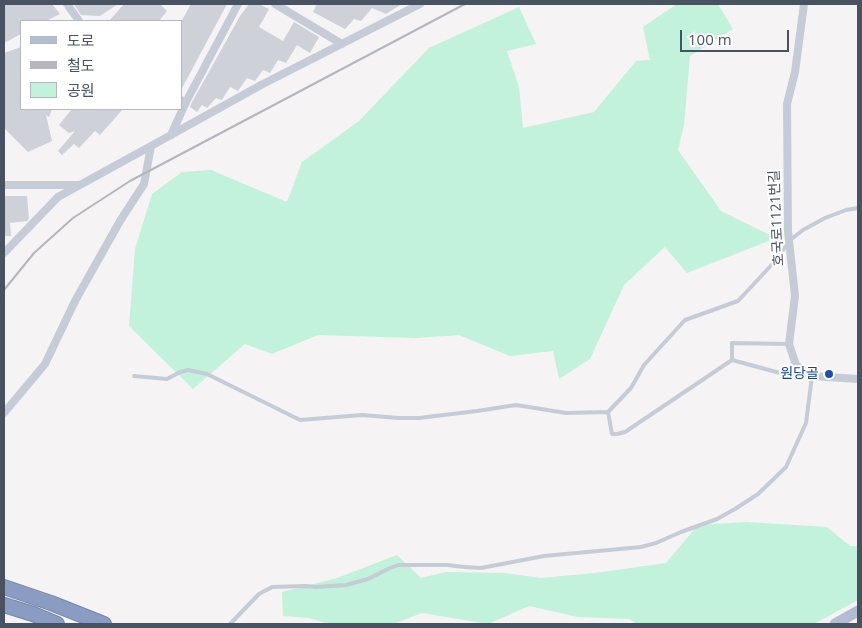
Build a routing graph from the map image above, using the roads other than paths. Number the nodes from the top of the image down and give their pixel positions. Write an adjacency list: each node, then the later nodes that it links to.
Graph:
1 (67, 4): 6 (street)
2 (238, 4): 8 (street)
3 (275, 4): 7 (street)
4 (420, 4): 7 (street)
5 (804, 4): 15 (street, 호국로1121번길)
6 (78, 20)
7 (342, 44): 10 (street)
8 (184, 101)
9 (181, 110): 10 (street)
10 (171, 135): 11 (street)
11 (151, 146): 12 (street); 23 (street)
12 (80, 184): 13 (street); 16 (street)
13 (4, 185)
14 (858, 208): 15 (lane)
15 (789, 241): 17 (street, 호국로1121번길); 22 (lane)
16 (4, 253)
17 (789, 344): 18 (lane); 20 (street, 호국로1121번길)
18 (732, 360): 20 (lane); 22 (lane)
19 (134, 376): 22 (lane)
20 (812, 376): 21 (street); 30 (lane)
21 (858, 379)
22 (608, 412)
23 (4, 413)
24 (4, 587): 29 (highway)
25 (4, 605): 28 (highway)
26 (858, 611): 31 (main road)
27 (858, 618): 32 (main road)
28 (57, 624)
29 (104, 624)
30 (230, 624)
31 (835, 624)
32 (847, 624)

